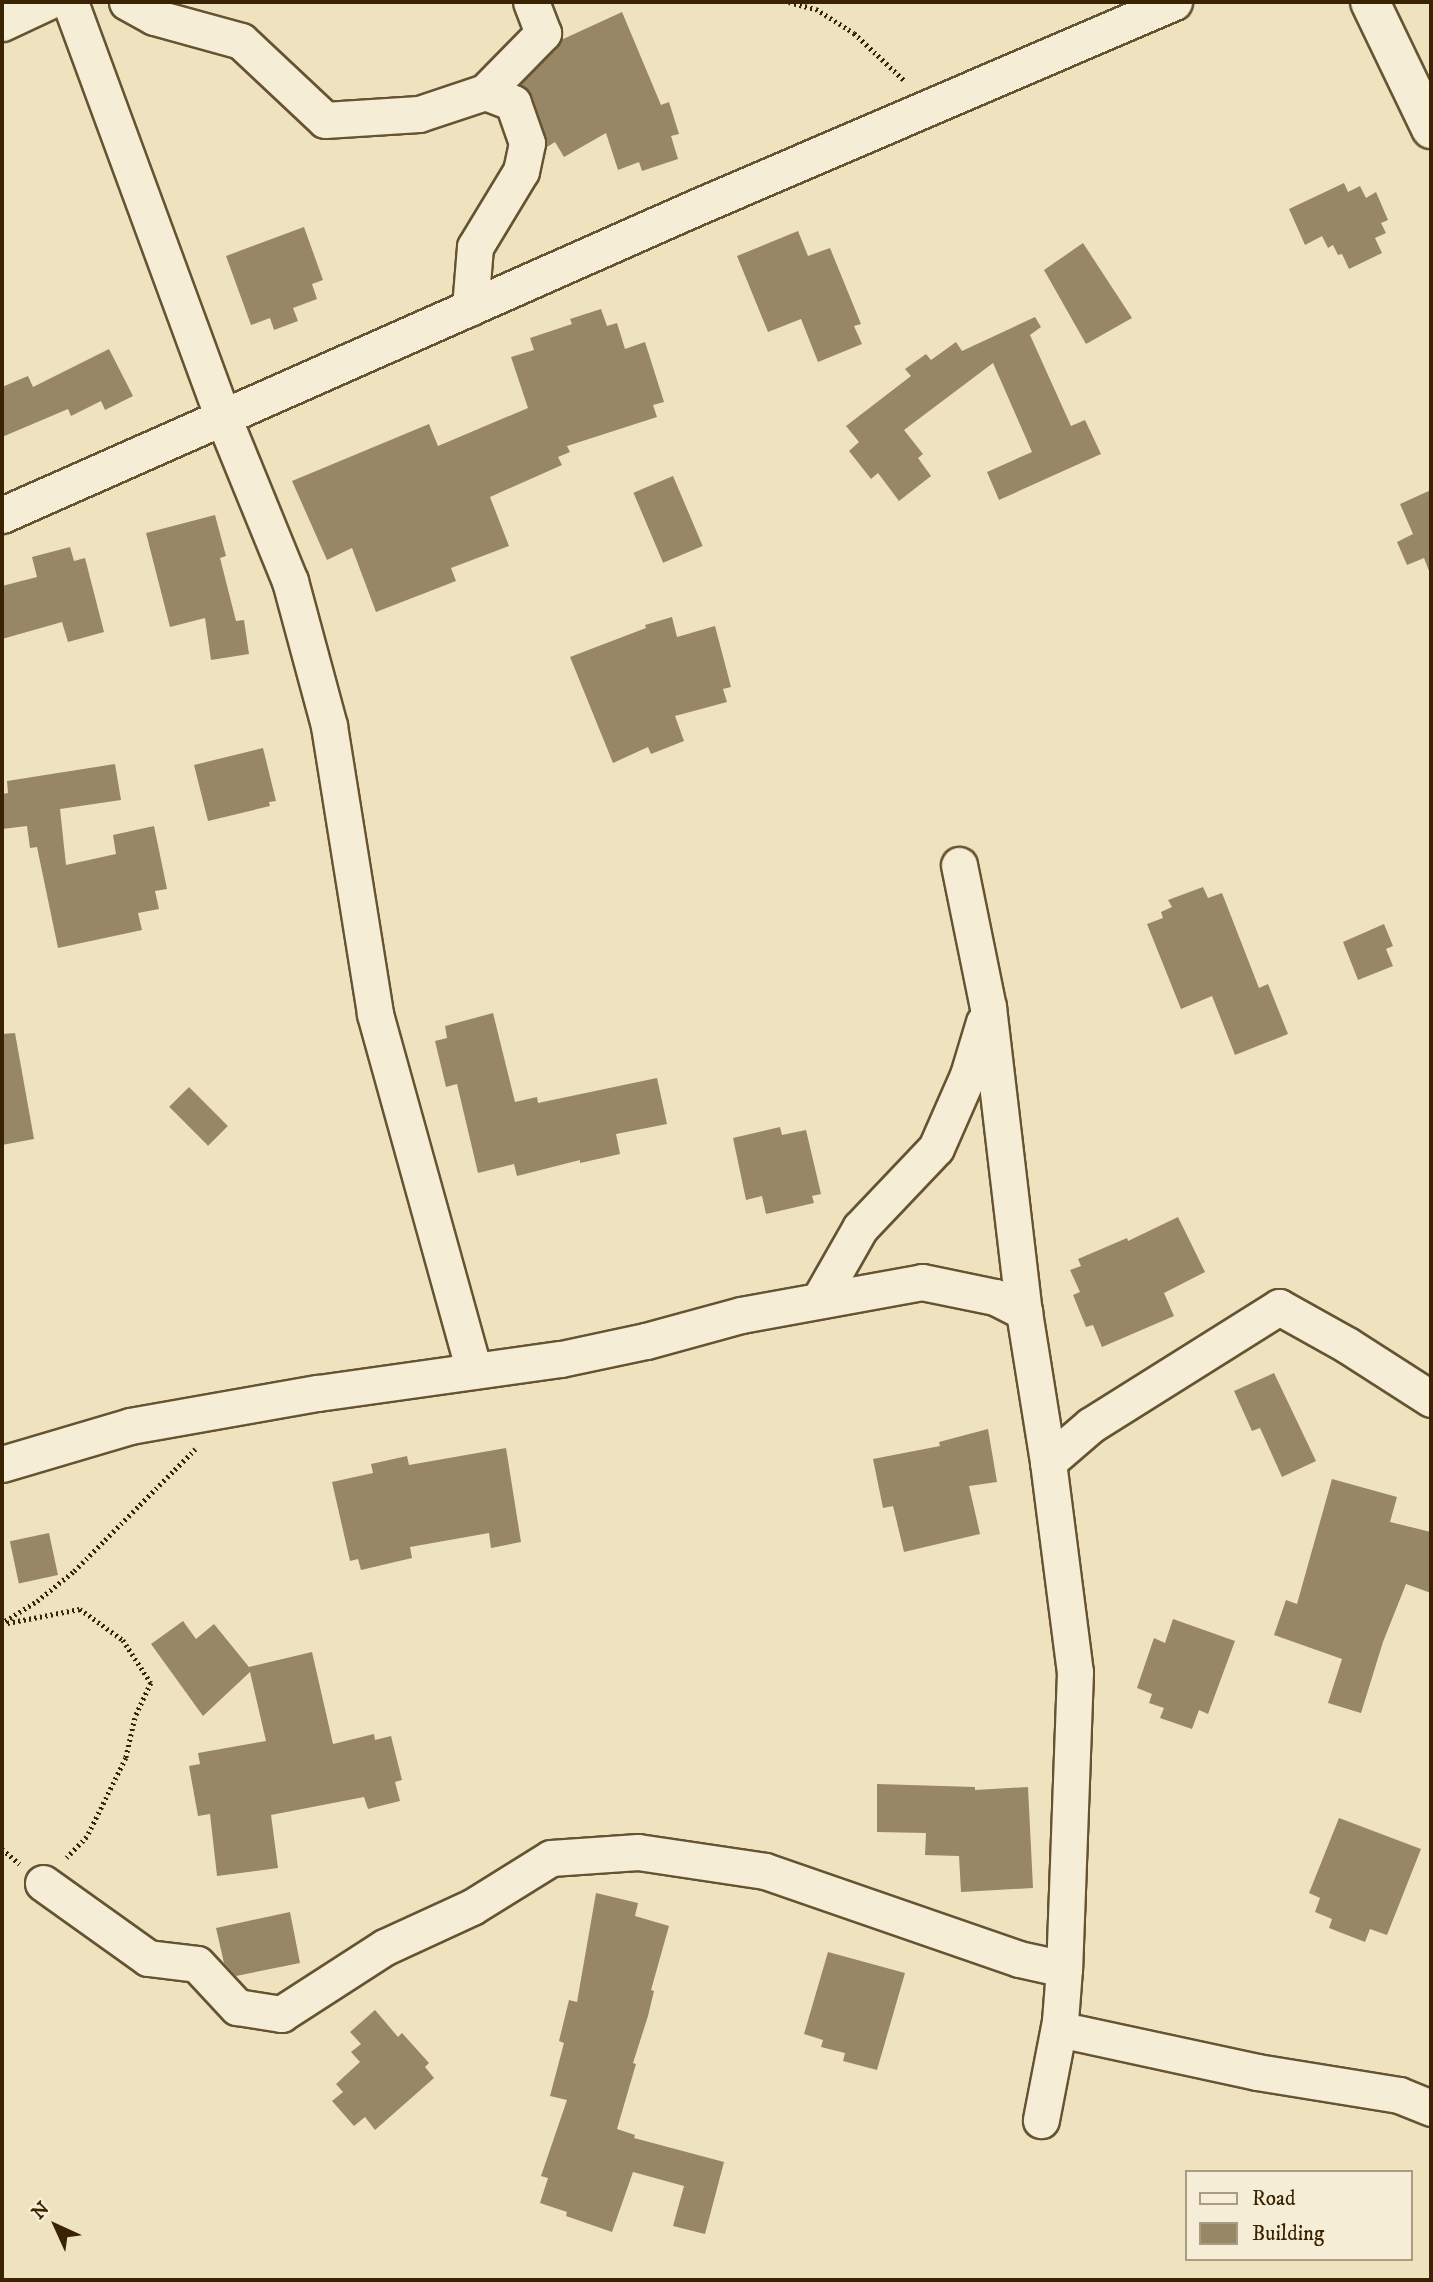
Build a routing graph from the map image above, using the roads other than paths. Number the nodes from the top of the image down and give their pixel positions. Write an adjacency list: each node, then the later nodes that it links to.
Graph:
1 (47, 2): 7 (street)
2 (70, 2): 11 (street)
3 (127, 2): 8 (street)
4 (531, 2): 8 (street)
5 (1174, 2): 10 (street)
6 (1370, 2): 9 (street)
7 (2, 23)
8 (485, 92): 10 (street)
9 (1431, 128)
10 (470, 307): 11 (street)
11 (223, 417): 12 (street); 17 (street)
12 (2, 515)
13 (959, 865): 14 (street)
14 (988, 1007): 15 (street); 16 (street)
15 (819, 1300): 16 (street); 17 (street)
16 (1024, 1312): 19 (street)
17 (474, 1371): 20 (street)
18 (1431, 1399): 19 (street)
19 (1048, 1462): 22 (street)
20 (2, 1464)
21 (43, 1883): 22 (street)
22 (1064, 1969): 25 (street)
23 (1077, 2033): 24 (street)
24 (1431, 2109)
25 (1041, 2120)

